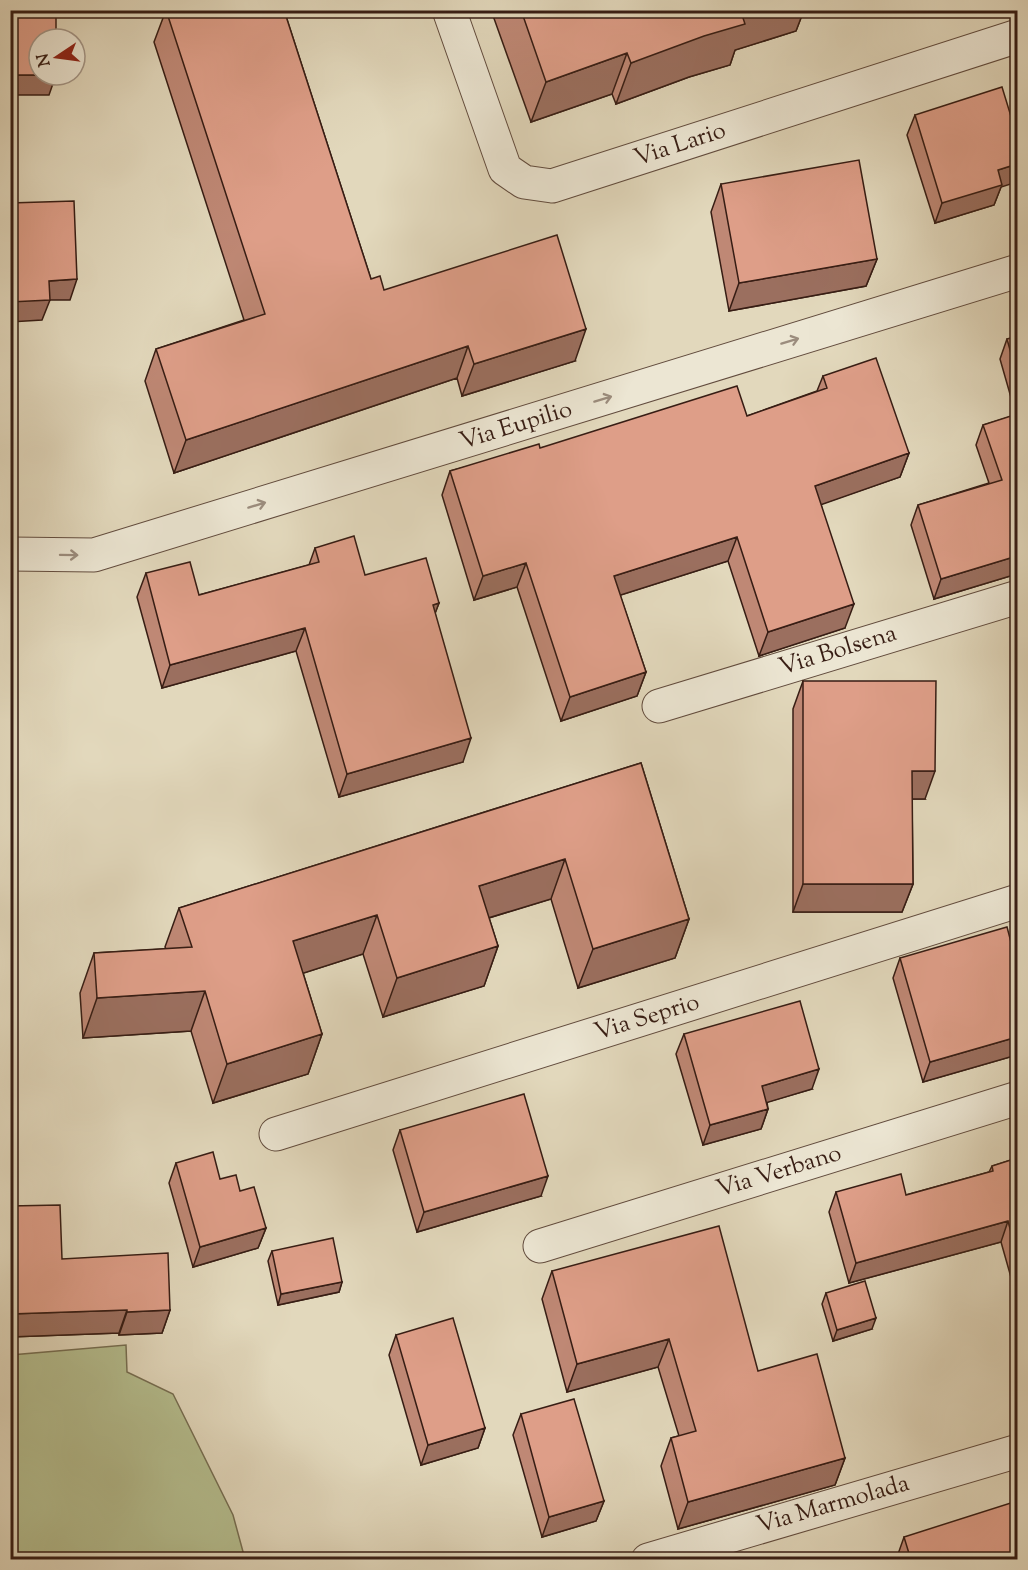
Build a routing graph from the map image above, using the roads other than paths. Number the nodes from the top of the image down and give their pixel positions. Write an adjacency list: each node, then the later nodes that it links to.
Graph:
1 (448, 10): 2 (street, Via Lario)
2 (1017, 36)
3 (1017, 271): 4 (street, Via Eupilio, one-way to 3)
4 (10, 554)
5 (1017, 597): 6 (street, Via Bolsena)
6 (659, 706)
7 (1017, 901): 9 (street, Via Seprio)
8 (1017, 1098): 10 (street, Via Verbano)
9 (276, 1134)
10 (540, 1246)
11 (1017, 1451): 12 (street, Via Marmolada)
12 (648, 1560)

